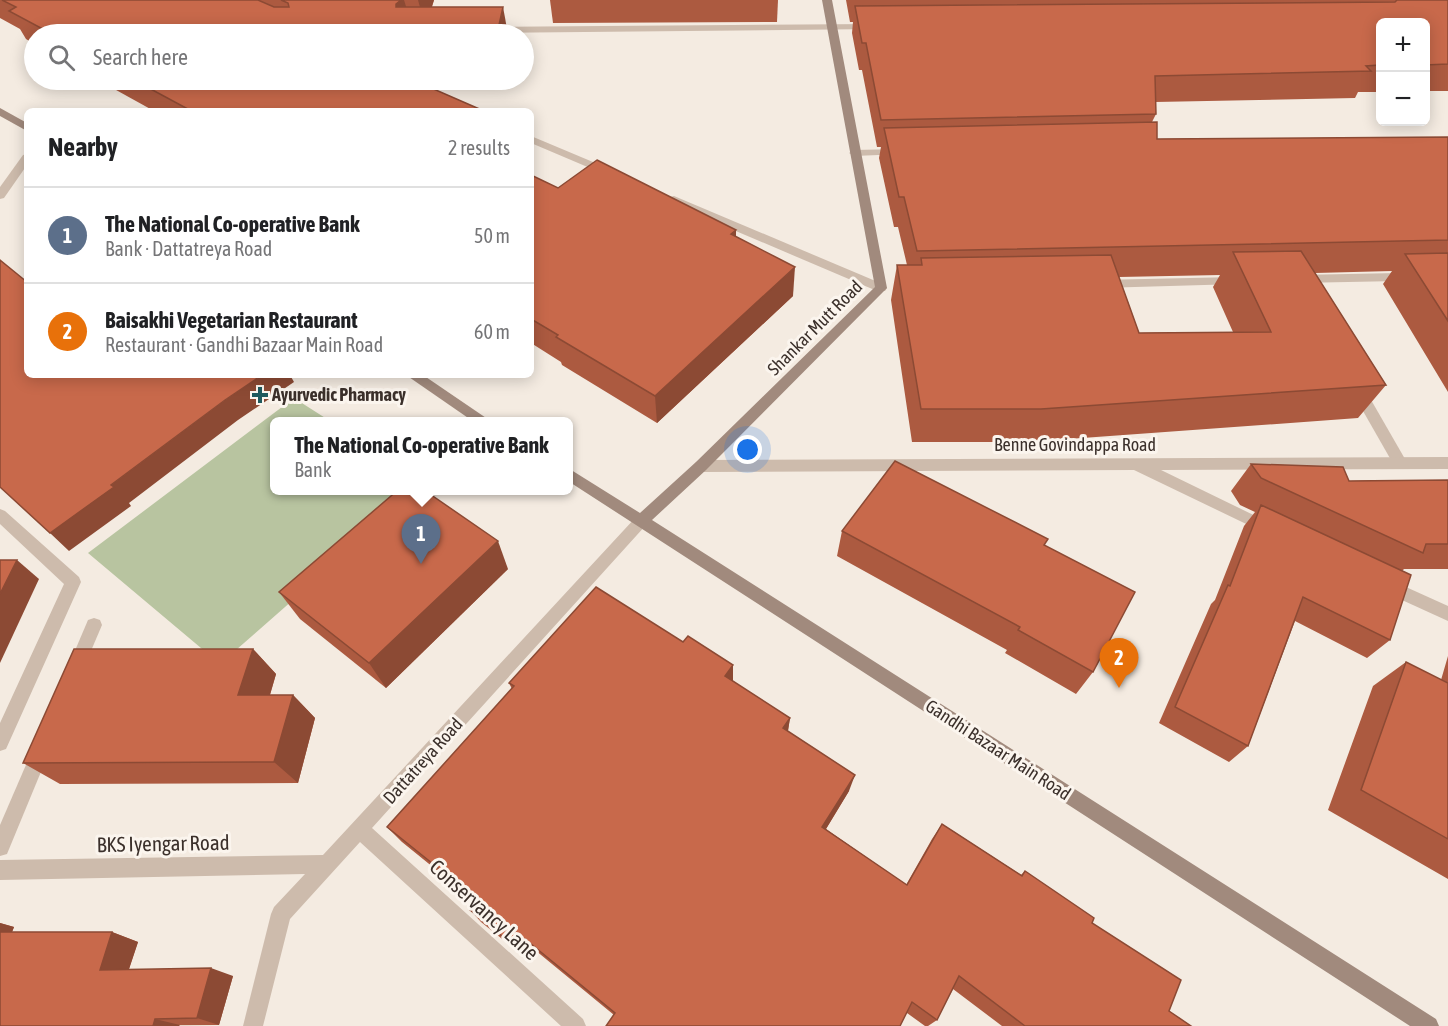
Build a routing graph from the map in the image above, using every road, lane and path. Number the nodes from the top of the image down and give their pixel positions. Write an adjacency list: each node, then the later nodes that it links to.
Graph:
1 (827, 0): 2 (street, Shankar Mutt Road)
2 (832, 27): 3 (street); 4 (street); 9 (street, Shankar Mutt Road)
3 (880, 27)
4 (534, 30)
5 (0, 111): 6 (street)
6 (24, 126)
7 (534, 140): 11 (street)
8 (913, 152): 9 (street)
9 (854, 153): 18 (street, Shankar Mutt Road)
10 (24, 161): 12 (street)
11 (618, 177)
12 (0, 195)
13 (662, 195): 18 (street)
14 (1448, 276): 16 (street)
15 (1245, 280): 17 (street)
16 (1281, 280)
17 (1089, 284)
18 (886, 288): 25 (street, Shankar Mutt Road)
19 (1348, 372): 22 (street)
20 (418, 378): 21 (street)
21 (477, 417)
22 (1400, 463): 23 (street, Benne Govindappa Road); 24 (street, Benne Govindappa Road)
23 (1448, 463)
24 (1135, 464): 25 (street, Benne Govindappa Road); 29 (street)
25 (701, 466): 28 (street, Shankar Mutt Road)
26 (573, 477): 28 (street, Gandhi Bazaar Main Road)
27 (0, 515): 35 (street)
28 (641, 521): 36 (street, Dattatreya Road); 42 (street, Gandhi Bazaar Main Road)
29 (1281, 534)
30 (1375, 579): 31 (street)
31 (1448, 614)
32 (94, 626): 33 (street)
33 (71, 679)
34 (48, 733): 37 (street)
35 (0, 743)
36 (361, 830): 38 (street, Dattatreya Road); 41 (street, Conservancy Lane)
37 (0, 847)
38 (327, 864): 39 (street, BKS Iyengar Road); 40 (street, Dattatreya Road)
39 (0, 870)
40 (253, 1026)
41 (576, 1026)
42 (1429, 1026)

